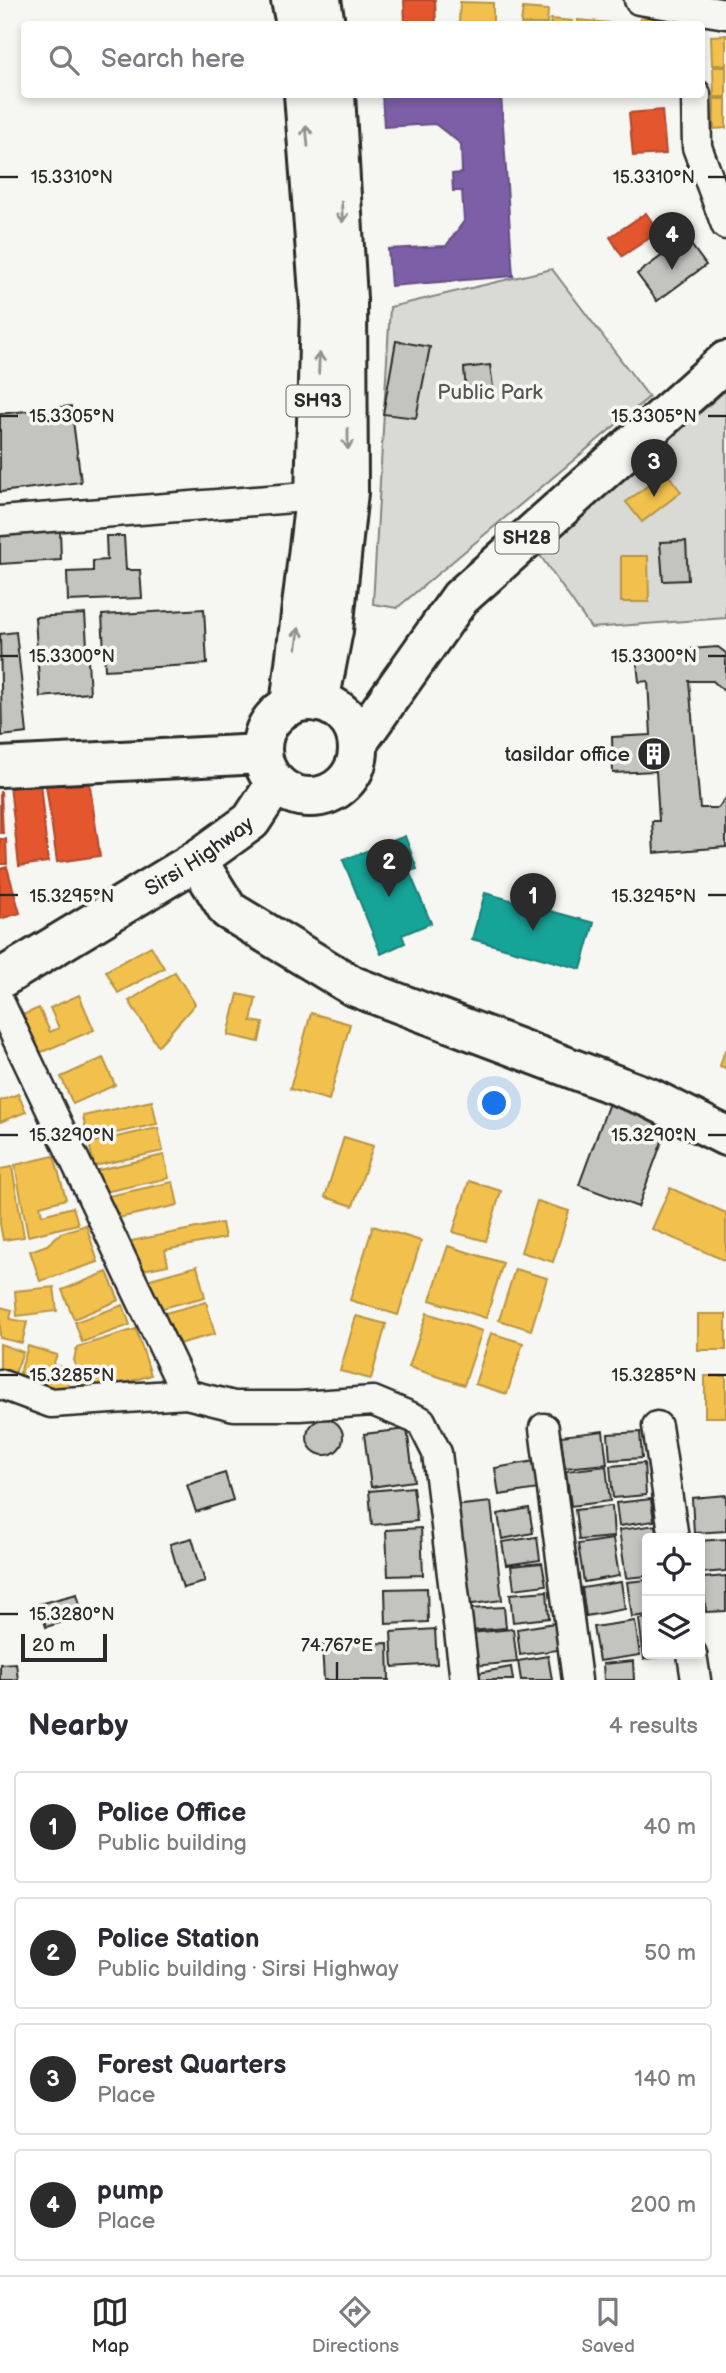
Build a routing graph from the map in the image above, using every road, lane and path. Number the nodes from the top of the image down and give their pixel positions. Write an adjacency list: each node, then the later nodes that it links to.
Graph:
1 (291, 0): 6 (main road)
2 (321, 0): 7 (main road)
3 (639, 0): 5 (street)
4 (726, 14): 5 (street)
5 (694, 17)
6 (295, 21)
7 (324, 21)
8 (304, 98): 13 (main road, SH93, one-way to 8)
9 (335, 98): 13 (main road, SH93, one-way to 13)
10 (696, 98): 11 (street)
11 (726, 225)
12 (726, 360): 16 (main road, SH28)
13 (332, 495): 14 (street); 15 (main road, SH93)
14 (0, 521)
15 (304, 704): 16 (main road); 18 (main road)
16 (358, 742): 18 (main road, SH28)
17 (0, 767): 18 (main road)
18 (269, 769): 19 (main road, Sirsi Highway)
19 (197, 860): 20 (main road, Sirsi Highway); 22 (main road)
20 (0, 979)
21 (0, 1003): 24 (street)
22 (726, 1136)
23 (0, 1384): 24 (street)
24 (187, 1394): 29 (street)
25 (657, 1426): 27 (street)
26 (544, 1428): 30 (street)
27 (673, 1533)
28 (693, 1659): 31 (street)
29 (465, 1680)
30 (577, 1680)
31 (695, 1680)

